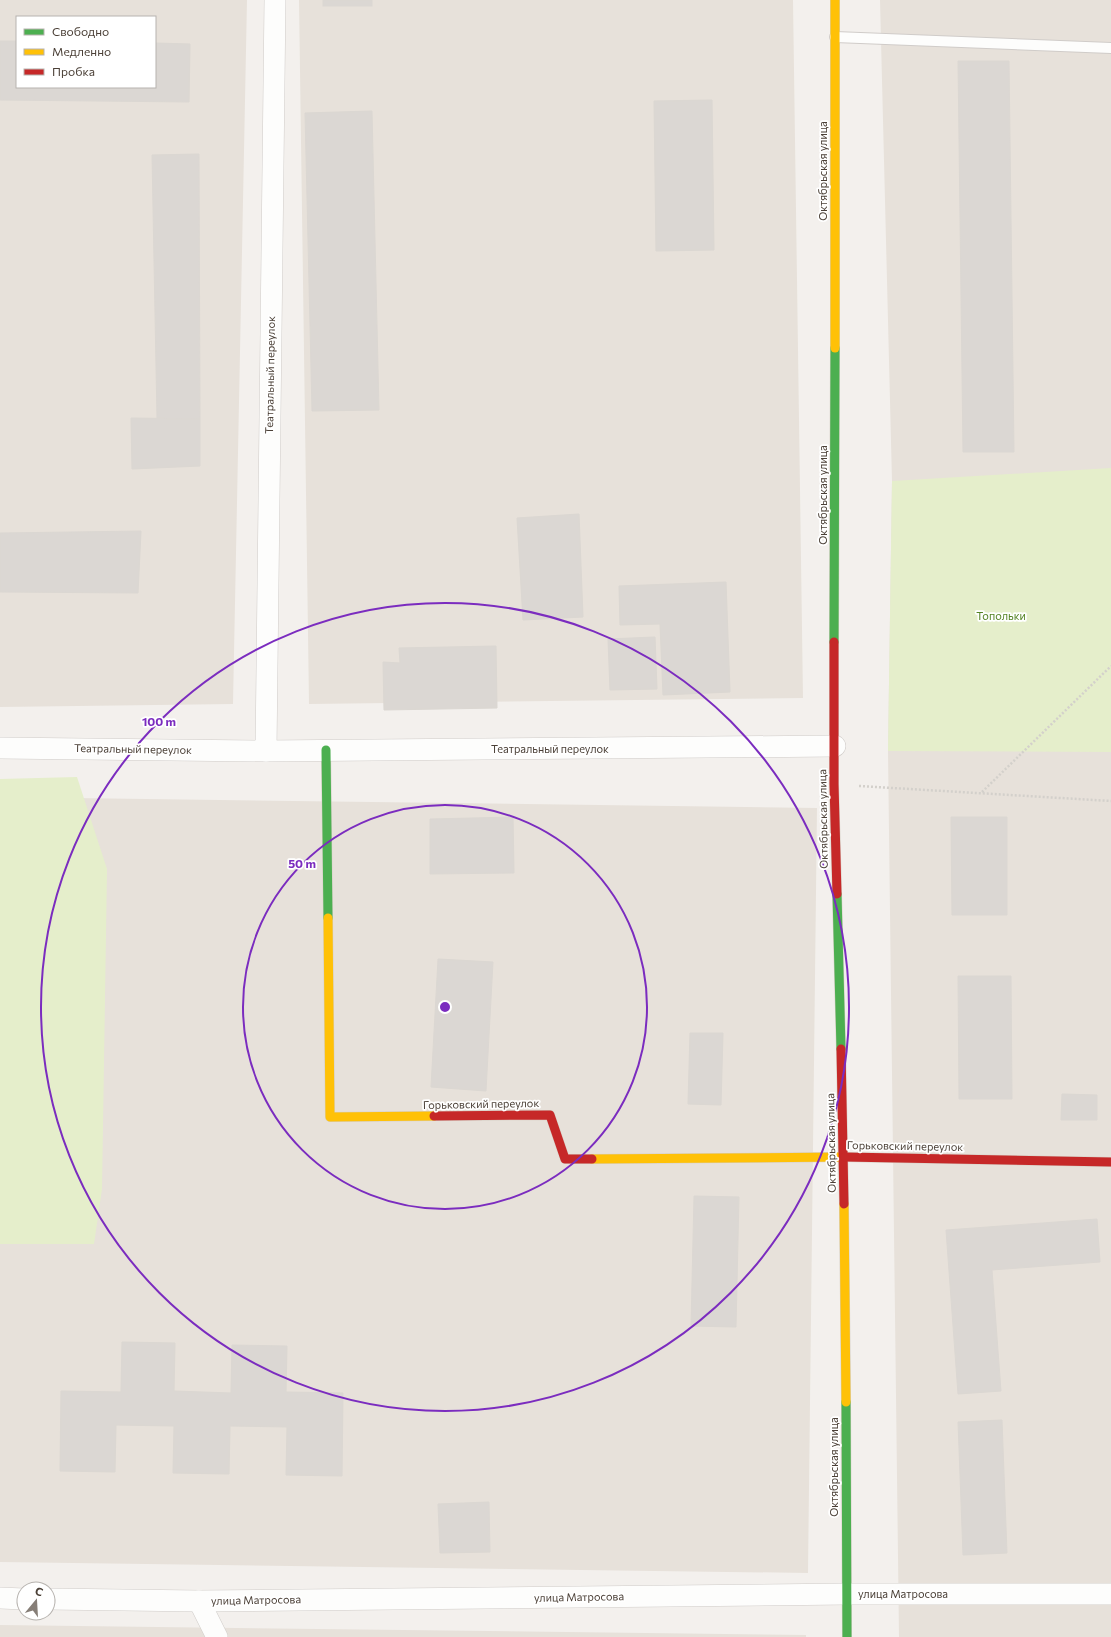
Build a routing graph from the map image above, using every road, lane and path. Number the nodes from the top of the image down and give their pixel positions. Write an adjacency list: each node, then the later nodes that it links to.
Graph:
1 (275, 0): 9 (street, Театральный переулок)
2 (835, 0): 3 (street, Октябрьская улица)
3 (835, 37): 4 (lane); 6 (street, Октябрьская улица)
4 (1111, 48)
5 (1111, 666): 11 (path)
6 (834, 746): 8 (street, Театральный переулок); 10 (street, Октябрьская улица)
7 (0, 748): 9 (street, Театральный переулок)
8 (326, 750): 9 (street, Театральный переулок); 13 (street, Горьковский переулок)
9 (266, 751)
10 (834, 784): 11 (path); 13 (street, Октябрьская улица)
11 (982, 793): 12 (path)
12 (1111, 801)
13 (844, 1157): 14 (street, Горьковский переулок); 15 (street, Октябрьская улица)
14 (1111, 1162)
15 (847, 1594): 16 (street, улица Матросова); 20 (street, улица Матросова); 22 (street, Октябрьская улица)
16 (1111, 1594)
17 (0, 1598): 18 (street)
18 (16, 1599)
19 (56, 1599): 20 (street, улица Матросова)
20 (199, 1601): 21 (street)
21 (217, 1637)
22 (847, 1637)

